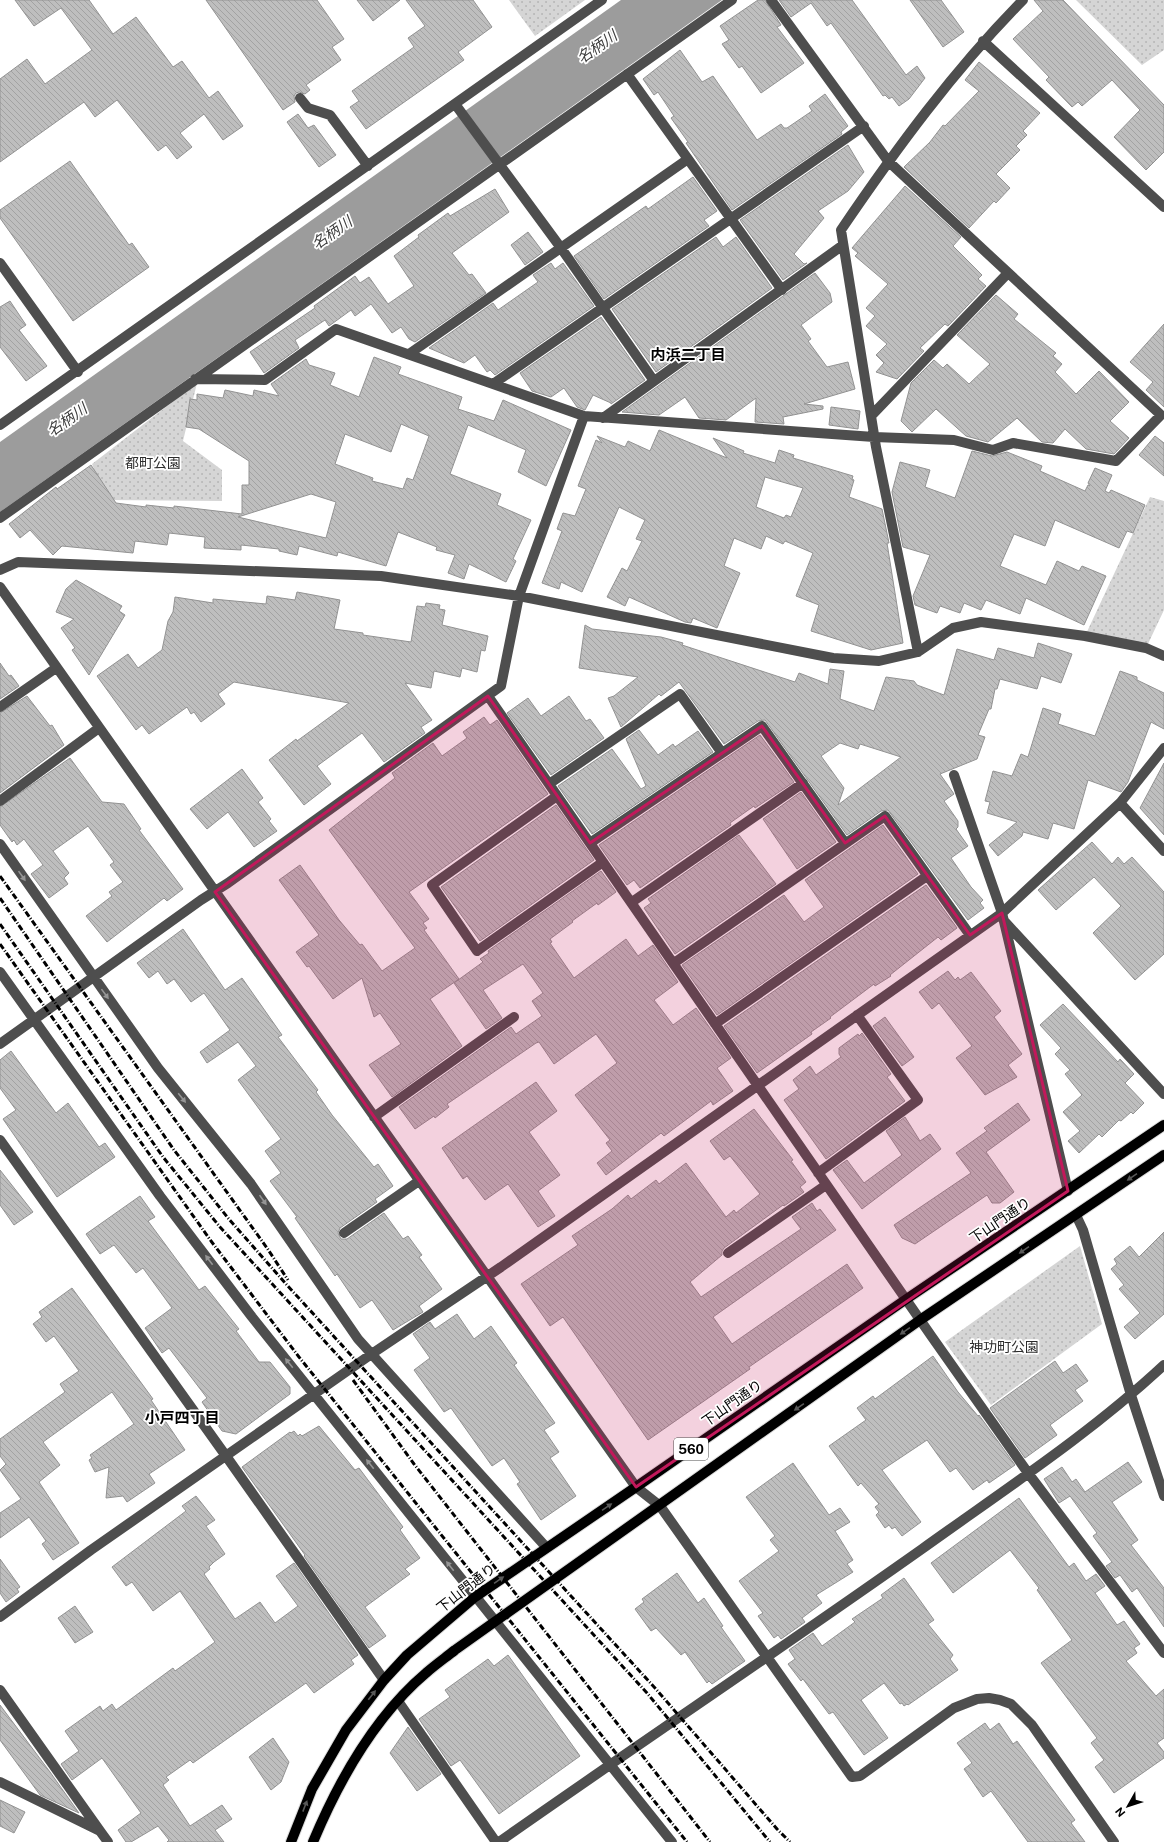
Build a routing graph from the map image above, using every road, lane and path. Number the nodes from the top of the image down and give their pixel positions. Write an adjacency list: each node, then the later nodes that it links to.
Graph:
1 (602, 0): 8 (street)
2 (732, 0): 6 (street)
3 (771, 0): 9 (street)
4 (1023, 0): 5 (street)
5 (983, 41): 11 (street); 14 (street)
6 (627, 74): 10 (street); 12 (street)
7 (300, 98): 13 (street)
8 (455, 104): 12 (street); 13 (street)
9 (864, 126): 11 (street); 15 (street)
10 (688, 159): 15 (street); 17 (street)
11 (888, 161): 16 (street); 19 (street)
12 (499, 165): 17 (street); 24 (street)
13 (368, 166): 23 (street)
14 (1164, 207)
15 (730, 220): 20 (street); 21 (street)
16 (843, 245): 20 (street); 29 (street)
17 (561, 248): 21 (street); 22 (street)
18 (0, 262): 23 (street)
19 (1007, 274): 27 (street); 29 (street)
20 (782, 290): 25 (street)
21 (604, 308): 25 (street); 26 (street)
22 (409, 354): 24 (street); 26 (street)
23 (78, 372): 31 (street)
24 (194, 379): 33 (street)
25 (654, 381): 30 (street)
26 (493, 384): 28 (street)
27 (1163, 413): 32 (street)
28 (584, 416): 30 (street); 36 (street)
29 (871, 416): 32 (street)
30 (603, 418): 32 (street)
31 (0, 425)
32 (874, 437): 37 (street)
33 (0, 518)
34 (0, 570): 36 (street)
35 (0, 588): 39 (street)
36 (519, 596): 37 (street); 40 (street)
37 (918, 652): 38 (street)
38 (1164, 656)
39 (56, 668): 41 (street); 42 (street)
40 (488, 696): 47 (street); 57 (street)
41 (0, 707)
42 (99, 728): 49 (street); 57 (street)
43 (1164, 748): 50 (street)
44 (722, 753): 46 (street); 47 (street); 51 (street)
45 (954, 775): 59 (street)
46 (803, 783): 52 (street); 58 (street)
47 (549, 784): 48 (street)
48 (557, 796): 51 (street); 55 (street)
49 (0, 801)
50 (1120, 803): 54 (street); 59 (street)
51 (590, 843): 55 (street)
52 (845, 843): 56 (street); 61 (street)
53 (0, 844): 63 (street, one-way to 63)
54 (1164, 852)
55 (603, 862): 58 (street)
56 (927, 876): 60 (street); 67 (street)
57 (215, 892): 63 (street); 71 (street)
58 (632, 902): 61 (street)
59 (1003, 917): 60 (street); 70 (street); 78 (street)
60 (970, 935): 64 (street)
61 (674, 963): 67 (street)
62 (0, 972): 66 (street)
63 (93, 977): 66 (street); 85 (street, one-way to 85)
64 (857, 1014): 69 (street); 75 (street)
65 (514, 1017): 71 (street)
66 (33, 1020): 68 (street); 87 (street, one-way to 66)
67 (715, 1024): 69 (street)
68 (0, 1044)
69 (756, 1086): 75 (street); 82 (street)
70 (1164, 1094)
71 (374, 1117): 76 (street)
72 (1164, 1125): 78 (main road, 下山門通り / 560)
73 (0, 1140): 89 (street)
74 (1164, 1155): 79 (main road, 560, one-way to 79)
75 (818, 1173): 77 (street)
76 (419, 1181): 80 (street); 82 (street)
77 (826, 1185): 81 (street); 83 (street)
78 (1068, 1190): 83 (main road, 下山門通り / 560)
79 (1076, 1215): 84 (main road, 560, one-way to 84); 88 (street)
80 (344, 1233)
81 (728, 1253)
82 (487, 1276): 85 (street); 91 (street)
83 (905, 1300): 84 (street); 91 (main road, 下山門通り / 560)
84 (920, 1320): 90 (street); 93 (main road, 560, one-way to 93)
85 (373, 1353): 87 (street); 94 (street)
86 (1164, 1365): 88 (street)
87 (315, 1394): 89 (street); 95 (street, one-way to 87)
88 (1132, 1395): 90 (street); 92 (street)
89 (226, 1456): 96 (street); 100 (street)
90 (1028, 1473): 98 (street); 99 (street)
91 (636, 1487): 93 (street); 94 (main road, 下山門通り / 560, one-way to 91)
92 (1164, 1496)
93 (660, 1506): 97 (main road, 560); 99 (street)
94 (546, 1547): 95 (main road, 下山門通り / 560, one-way to 94)
95 (474, 1597): 97 (street); 100 (main road, 下山門通り / 560)
96 (0, 1617)
97 (495, 1622): 102 (main road, 560); 103 (street)
98 (1164, 1652)
99 (767, 1658): 103 (street); 112 (street)
100 (384, 1680): 107 (main road, 下山門通り / 560, one-way to 100)
101 (0, 1690): 105 (street)
102 (398, 1701): 108 (main road, 560); 109 (street)
103 (610, 1764): 110 (street); 111 (street)
104 (0, 1782): 105 (street)
105 (100, 1831): 106 (street)
106 (108, 1842)
107 (291, 1842)
108 (313, 1842)
109 (496, 1842)
110 (500, 1842)
111 (672, 1842)
112 (1114, 1842)

